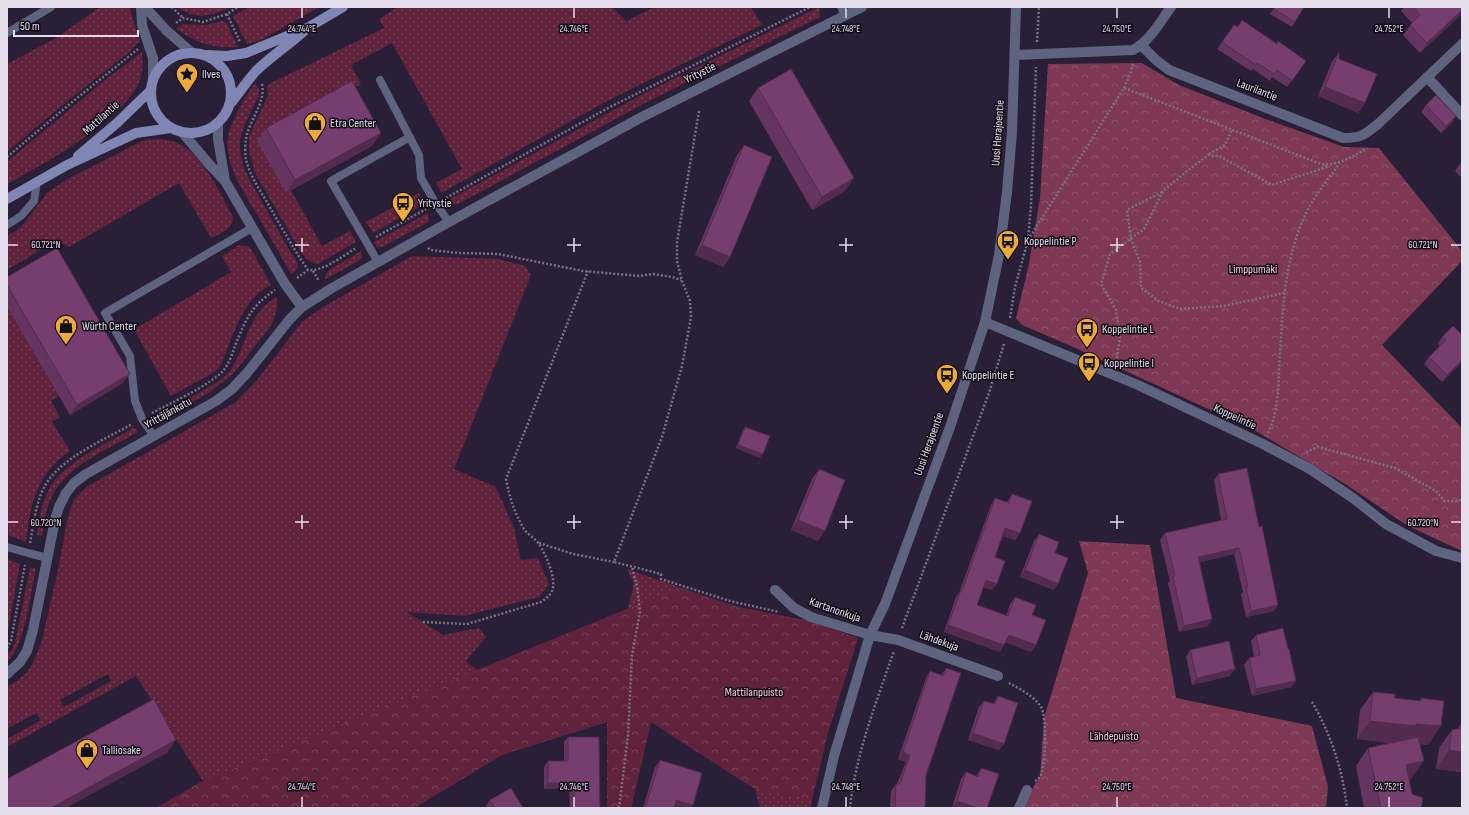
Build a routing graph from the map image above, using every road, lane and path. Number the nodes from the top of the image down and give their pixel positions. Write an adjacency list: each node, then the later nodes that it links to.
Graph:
1 (51, 7): 16 (lane)
2 (141, 7): 17 (street)
3 (145, 7): 15 (street)
4 (172, 7): 13 (path)
5 (238, 7): 12 (path)
6 (343, 7): 14 (street)
7 (810, 7): 47 (path)
8 (862, 7): 11 (street, Yritystie)
9 (1016, 7): 23 (street, Uusi Herajoentie)
10 (1171, 7): 19 (street)
11 (843, 11): 48 (street, Yritystie)
12 (227, 14): 13 (path); 21 (path)
13 (183, 18): 15 (path)
14 (308, 27): 21 (street); 24 (street)
15 (166, 30): 20 (street)
16 (7, 33)
17 (148, 41): 26 (street); 40 (path)
18 (1462, 44): 25 (street, Laurilantie)
19 (1137, 47): 23 (street); 25 (street, Laurilantie); 28 (path)
20 (191, 52): 22 (street); 26 (street)
21 (246, 53): 22 (street)
22 (205, 54): 30 (street)
23 (1015, 56): 63 (street, Uusi Herajoentie)
24 (255, 72): 30 (street); 56 (path)
25 (1427, 76): 32 (street)
26 (153, 78): 29 (street)
27 (380, 80): 37 (lane)
28 (1124, 88): 35 (path); 52 (path)
29 (151, 90): 34 (street); 42 (street, Mattilantie)
30 (230, 104): 33 (street)
31 (699, 111): 58 (path)
32 (1462, 115)
33 (218, 123): 36 (street); 43 (street)
34 (171, 128): 36 (street); 42 (street, Mattilantie)
35 (1232, 130): 39 (path); 41 (path)
36 (182, 132): 43 (street)
37 (410, 137): 47 (lane); 53 (lane)
38 (1369, 148): 41 (path)
39 (1208, 155): 41 (path); 45 (path)
40 (7, 157)
41 (1340, 162): 61 (path)
42 (67, 165): 44 (street, Mattilantie)
43 (225, 180): 50 (street)
44 (37, 182): 46 (street, Mattilantie); 49 (lane)
45 (1163, 191): 51 (path); 51 (path)
46 (7, 199)
47 (436, 204): 48 (lane); 53 (path)
48 (448, 222): 55 (street, Yritystie)
49 (7, 225)
50 (252, 228): 59 (street); 65 (lane)
51 (1131, 239): 61 (path); 64 (path)
52 (1028, 240)
53 (366, 243): 55 (lane); 56 (path)
54 (428, 247): 57 (path)
55 (378, 262): 62 (street, Yritystie)
56 (308, 270): 59 (path)
57 (588, 271): 58 (path); 69 (path)
58 (682, 281): 73 (path)
59 (285, 284): 60 (path); 62 (street)
60 (274, 291)
61 (1284, 293): 66 (path)
62 (302, 308): 65 (street, Yrittäjänkatu)
63 (985, 322): 64 (street, Koppelintie); 78 (street, Uusi Herajoentie)
64 (1114, 375): 66 (street, Koppelintie)
65 (154, 436): 71 (street, Yrittäjänkatu)
66 (1263, 444): 67 (street, Koppelintie)
67 (1291, 459): 68 (path); 72 (street, Koppelintie)
68 (1462, 499)
69 (539, 543): 73 (path); 77 (path)
70 (7, 547): 71 (lane)
71 (48, 558): 79 (street, Yrittäjänkatu)
72 (1462, 558)
73 (614, 562): 74 (path)
74 (632, 567): 76 (path); 83 (path)
75 (775, 590): 78 (street, Kartanonkuja)
76 (785, 613)
77 (423, 622)
78 (870, 635): 80 (street, Lähdekuja); 84 (street, Uusi Herajoentie)
79 (7, 674)
80 (998, 676): 82 (path)
81 (1312, 702): 86 (path)
82 (1026, 790): 85 (street)
83 (619, 808)
84 (822, 808)
85 (1019, 808)
86 (1347, 808)

